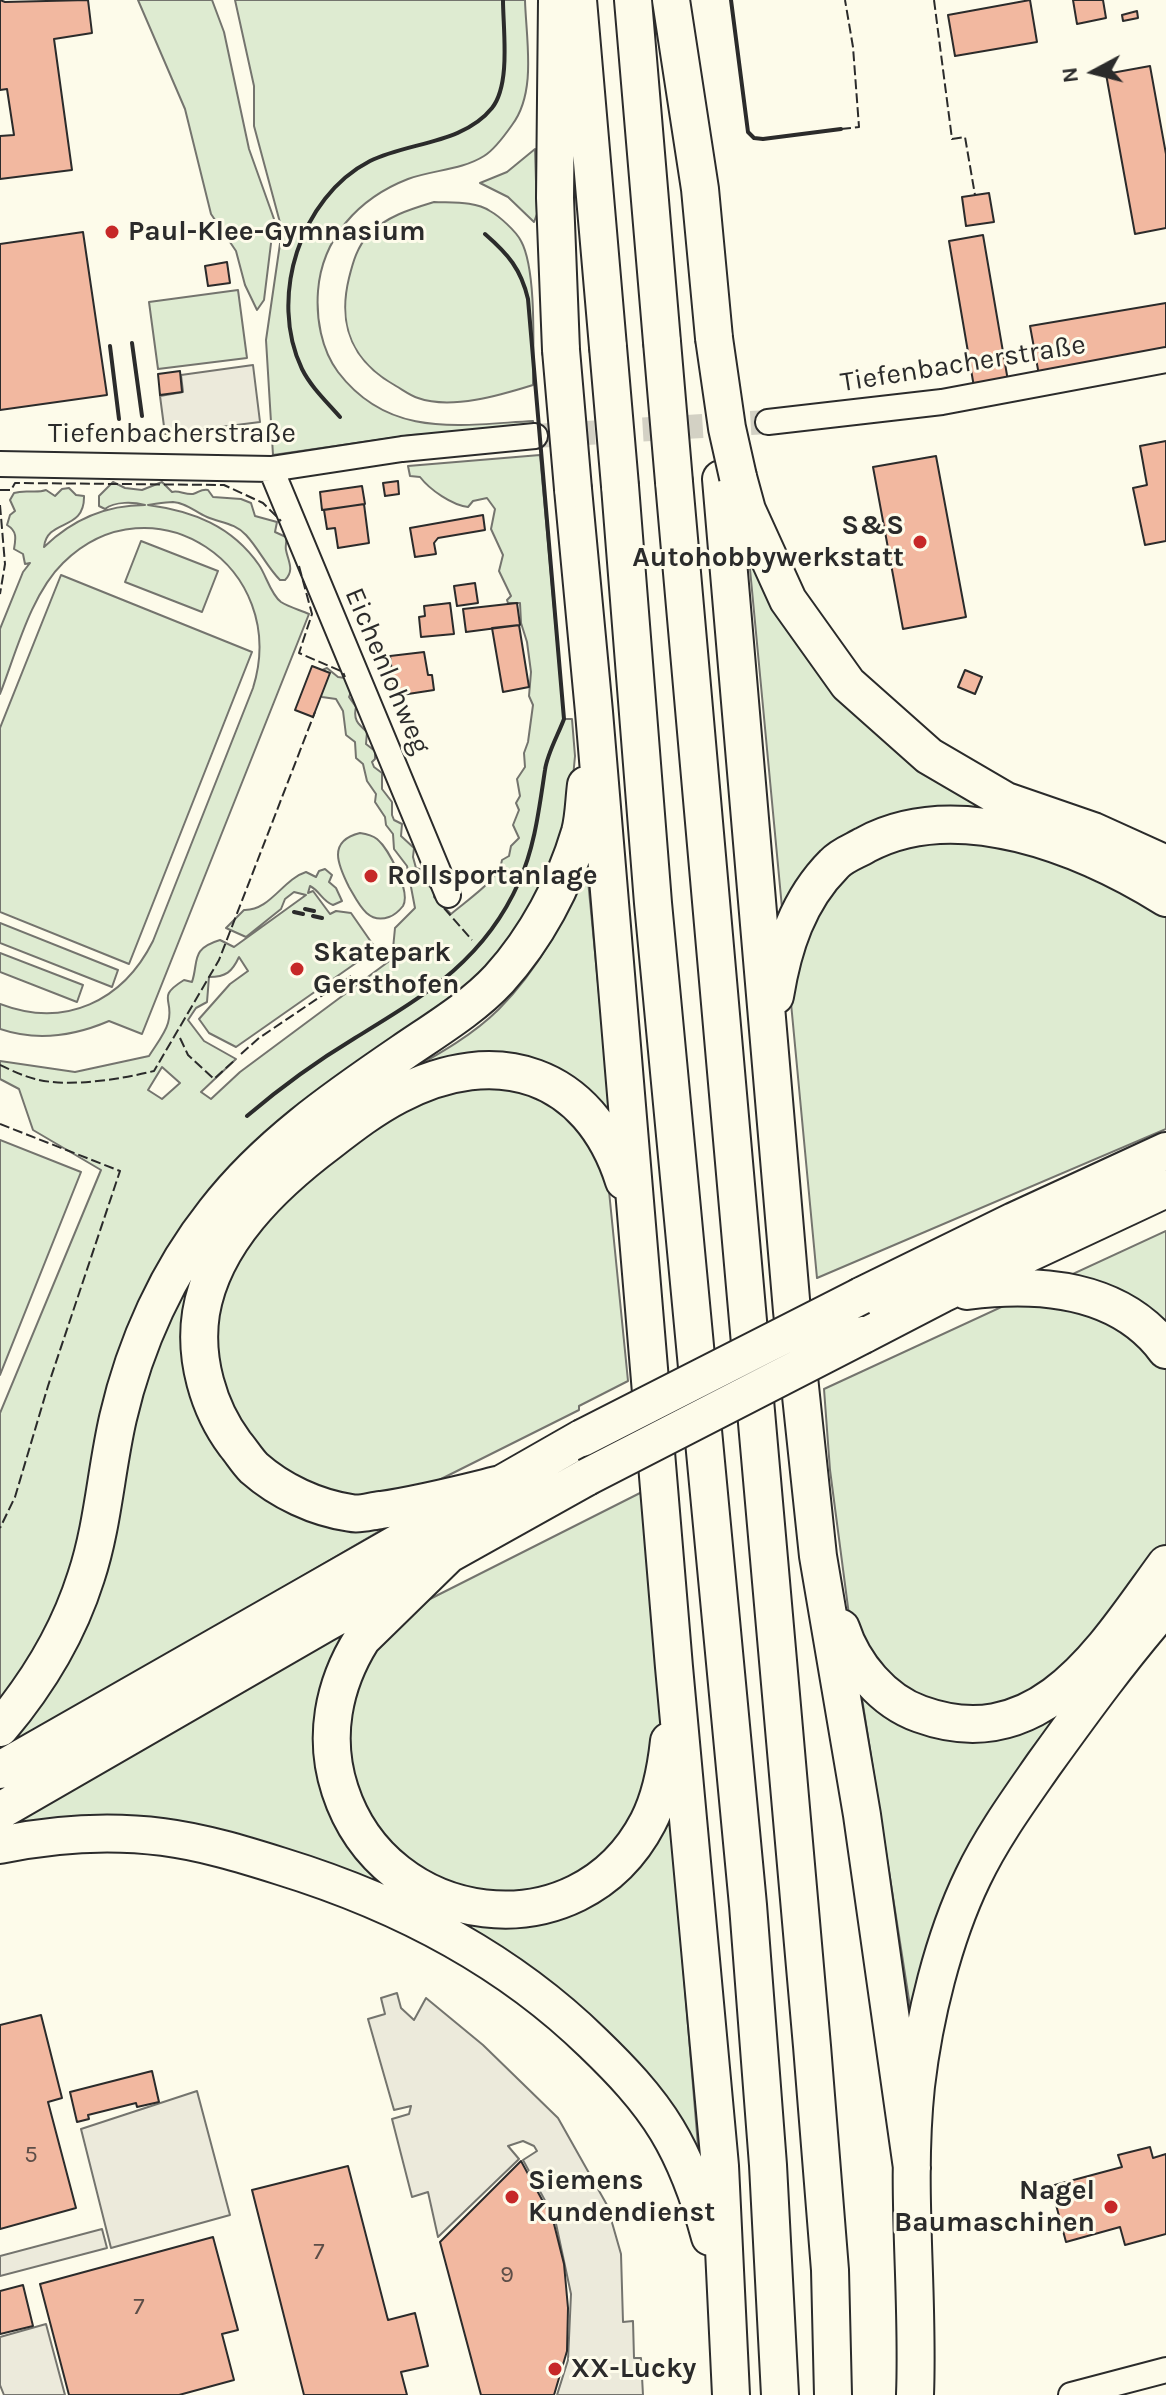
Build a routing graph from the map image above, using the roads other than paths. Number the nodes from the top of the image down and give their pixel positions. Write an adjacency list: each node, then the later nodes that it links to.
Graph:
1 (557, 0): 11 (highway, bridge)
2 (578, 0): 37 (highway, bridge)
3 (633, 0): 38 (highway, bridge)
4 (671, 0): 10 (highway, bridge)
5 (1166, 360): 6 (street, Tiefenbacherstraße)
6 (768, 422)
7 (535, 436): 9 (street, Tiefenbacherstraße)
8 (0, 464): 9 (street, Tiefenbacherstraße)
9 (271, 469): 13 (street, Eichenlohweg)
10 (730, 478): 12 (highway); 15 (highway)
11 (594, 712): 20 (highway); 29 (highway)
12 (1166, 864)
13 (448, 895)
14 (1166, 898): 15 (highway)
15 (767, 1037): 25 (highway)
16 (1166, 1127): 19 (highway)
17 (1166, 1151): 19 (highway)
18 (1166, 1189): 21 (highway)
19 (1014, 1221): 23 (highway, bridge)
20 (638, 1234): 23 (highway); 28 (highway)
21 (942, 1294): 22 (highway); 24 (highway, bridge)
22 (1166, 1350)
23 (505, 1483): 30 (highway)
24 (450, 1553): 28 (highway); 31 (highway)
25 (818, 1556): 26 (highway); 33 (highway)
26 (1166, 1564)
27 (1166, 1606): 33 (highway)
28 (674, 1667): 34 (highway)
29 (0, 1728)
30 (0, 1770)
31 (0, 1811)
32 (0, 1845): 34 (highway)
33 (912, 2168): 39 (highway)
34 (728, 2305): 36 (highway)
35 (1166, 2370): 40 (street)
36 (731, 2395)
37 (780, 2395)
38 (833, 2395)
39 (915, 2395)
40 (1071, 2395)

